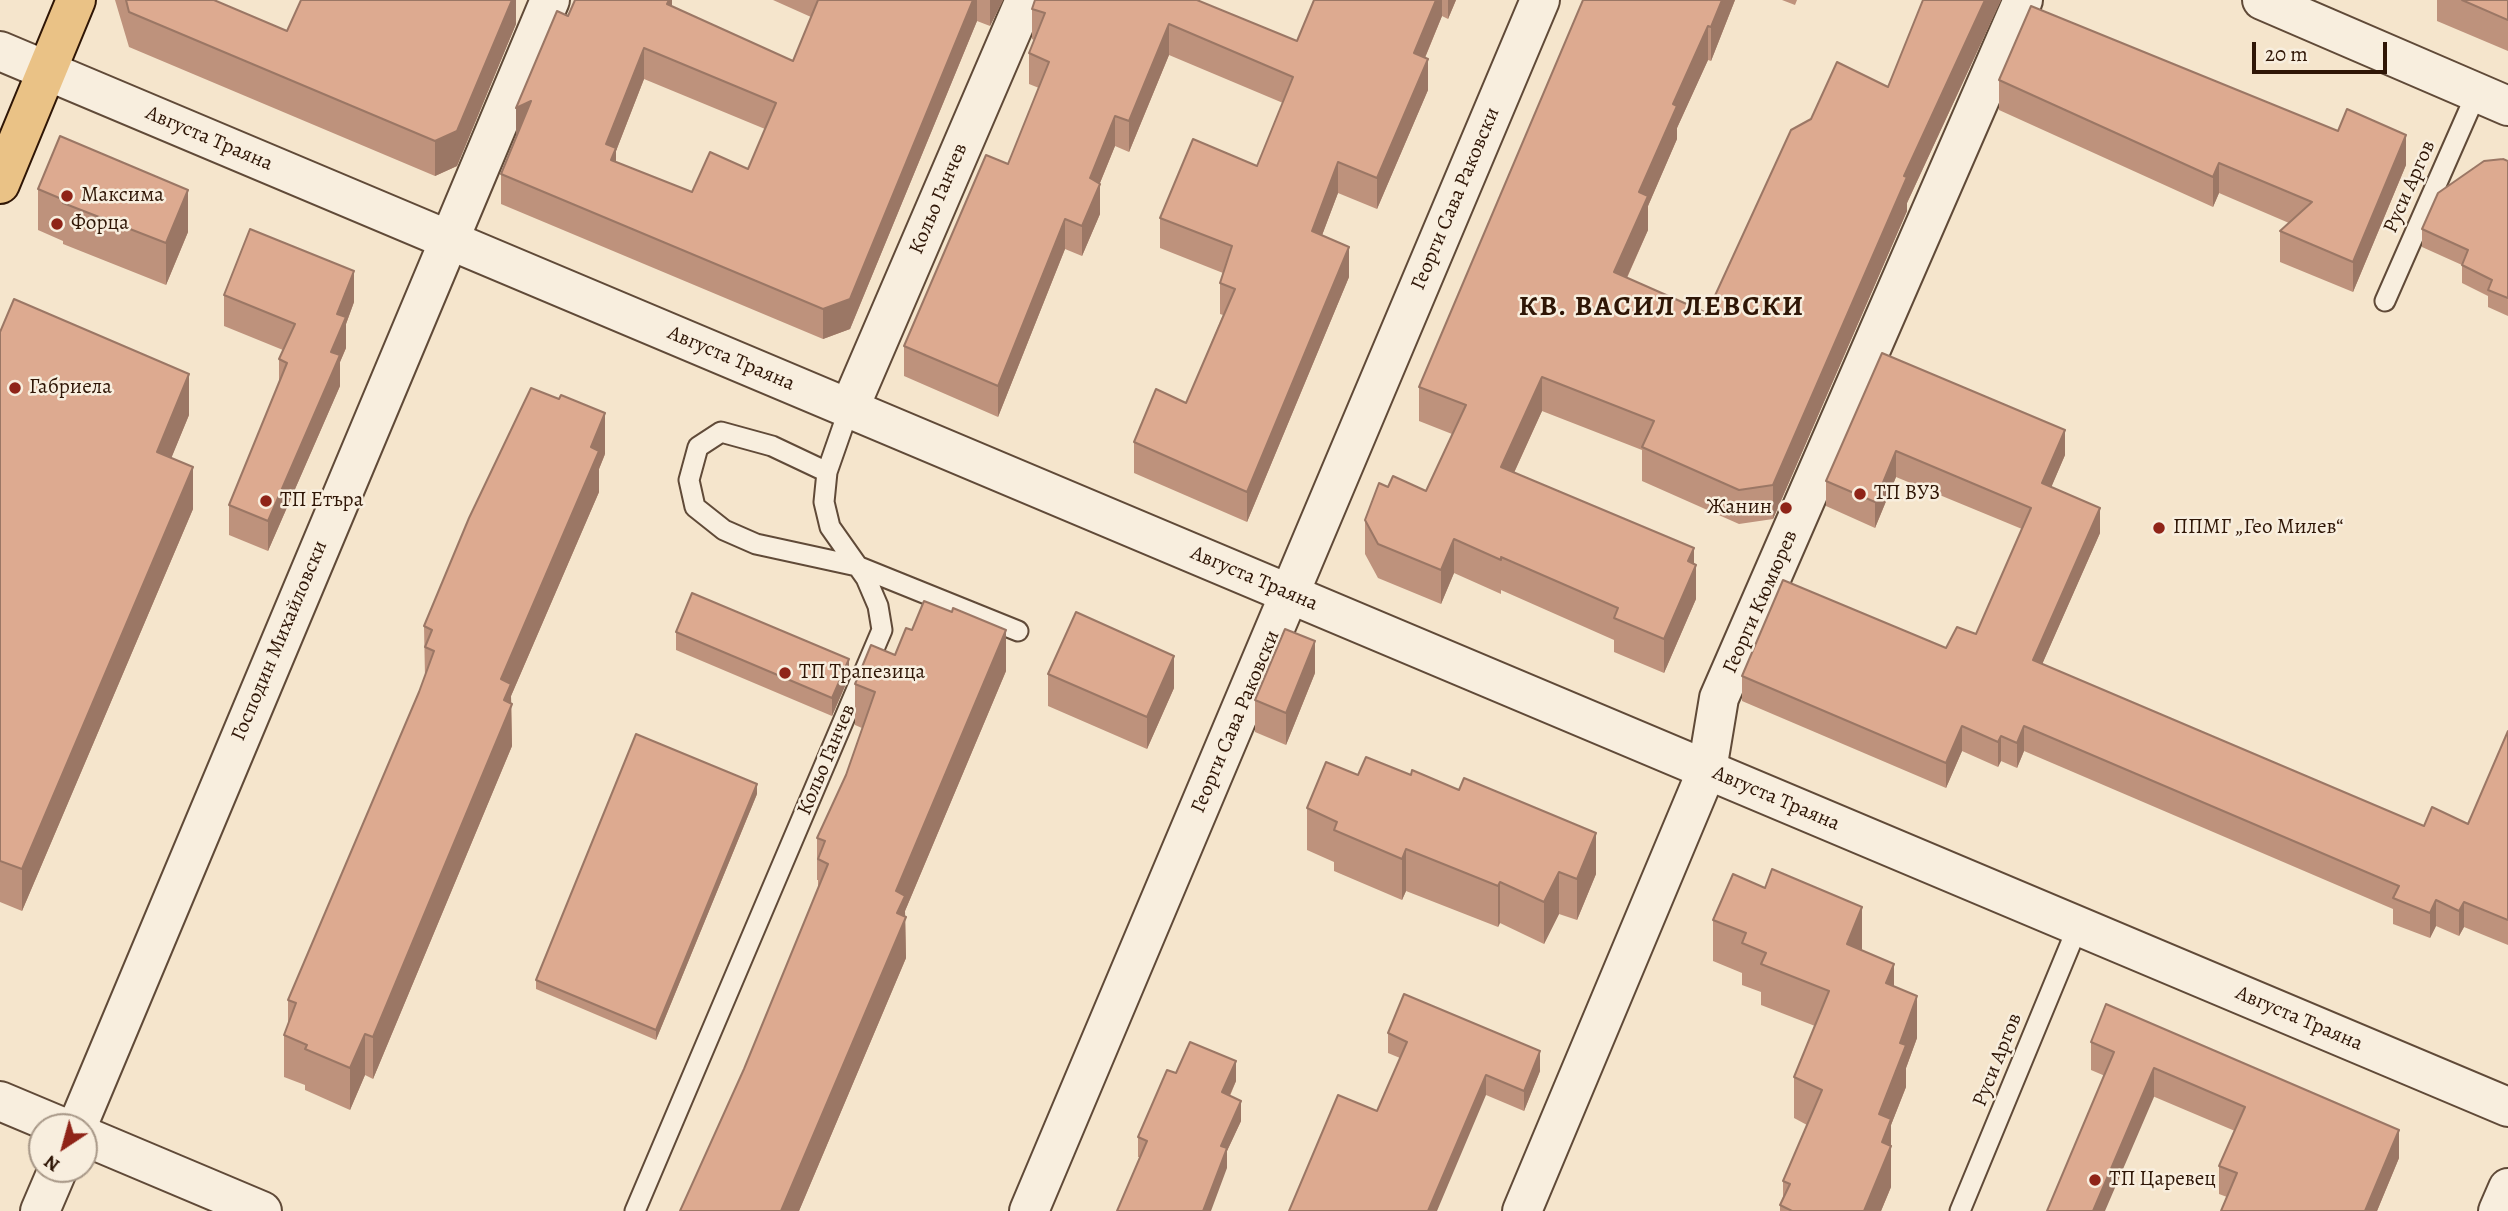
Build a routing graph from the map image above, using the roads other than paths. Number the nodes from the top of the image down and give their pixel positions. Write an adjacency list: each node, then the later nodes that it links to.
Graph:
1 (76, 0): 8 (main road)
2 (550, 0): 11 (street, Господин Михайловски)
3 (1025, 0): 13 (street, Кольо Ганчев)
4 (1540, 0): 16 (street, Георги Сава Раковски)
5 (2023, 0): 18 (street, Георги Кюмюрев)
6 (2262, 0): 9 (street)
7 (0, 51): 8 (street, Августа Траяна)
8 (47, 71): 10 (main road); 11 (street, Августа Траяна)
9 (2492, 99): 12 (lane, Руси Аргов)
10 (0, 184)
11 (448, 239): 13 (street, Августа Траяна); 23 (street, Господин Михайловски)
12 (2385, 301)
13 (849, 409): 14 (lane, Кольо Ганчев); 16 (street, Августа Траяна)
14 (827, 472): 15 (lane, Кольо Ганчев); 15 (lane)
15 (857, 566): 17 (lane); 29 (lane, Кольо Ганчев)
16 (1289, 594): 18 (street, Августа Траяна); 30 (street, Георги Сава Раковски)
17 (1018, 631)
18 (1707, 770): 19 (street, Августа Траяна); 31 (street, Георги Кюмюрев)
19 (2078, 926): 21 (street, Августа Траяна); 32 (lane, Руси Аргов)
20 (0, 1101): 22 (street)
21 (2508, 1107)
22 (29, 1113)
23 (83, 1113)
24 (98, 1142): 28 (street)
25 (52, 1183): 27 (street)
26 (2508, 1188): 33 (street)
27 (40, 1211)
28 (262, 1211)
29 (635, 1211)
30 (1029, 1211)
31 (1522, 1211)
32 (1960, 1211)
33 (2498, 1211)

